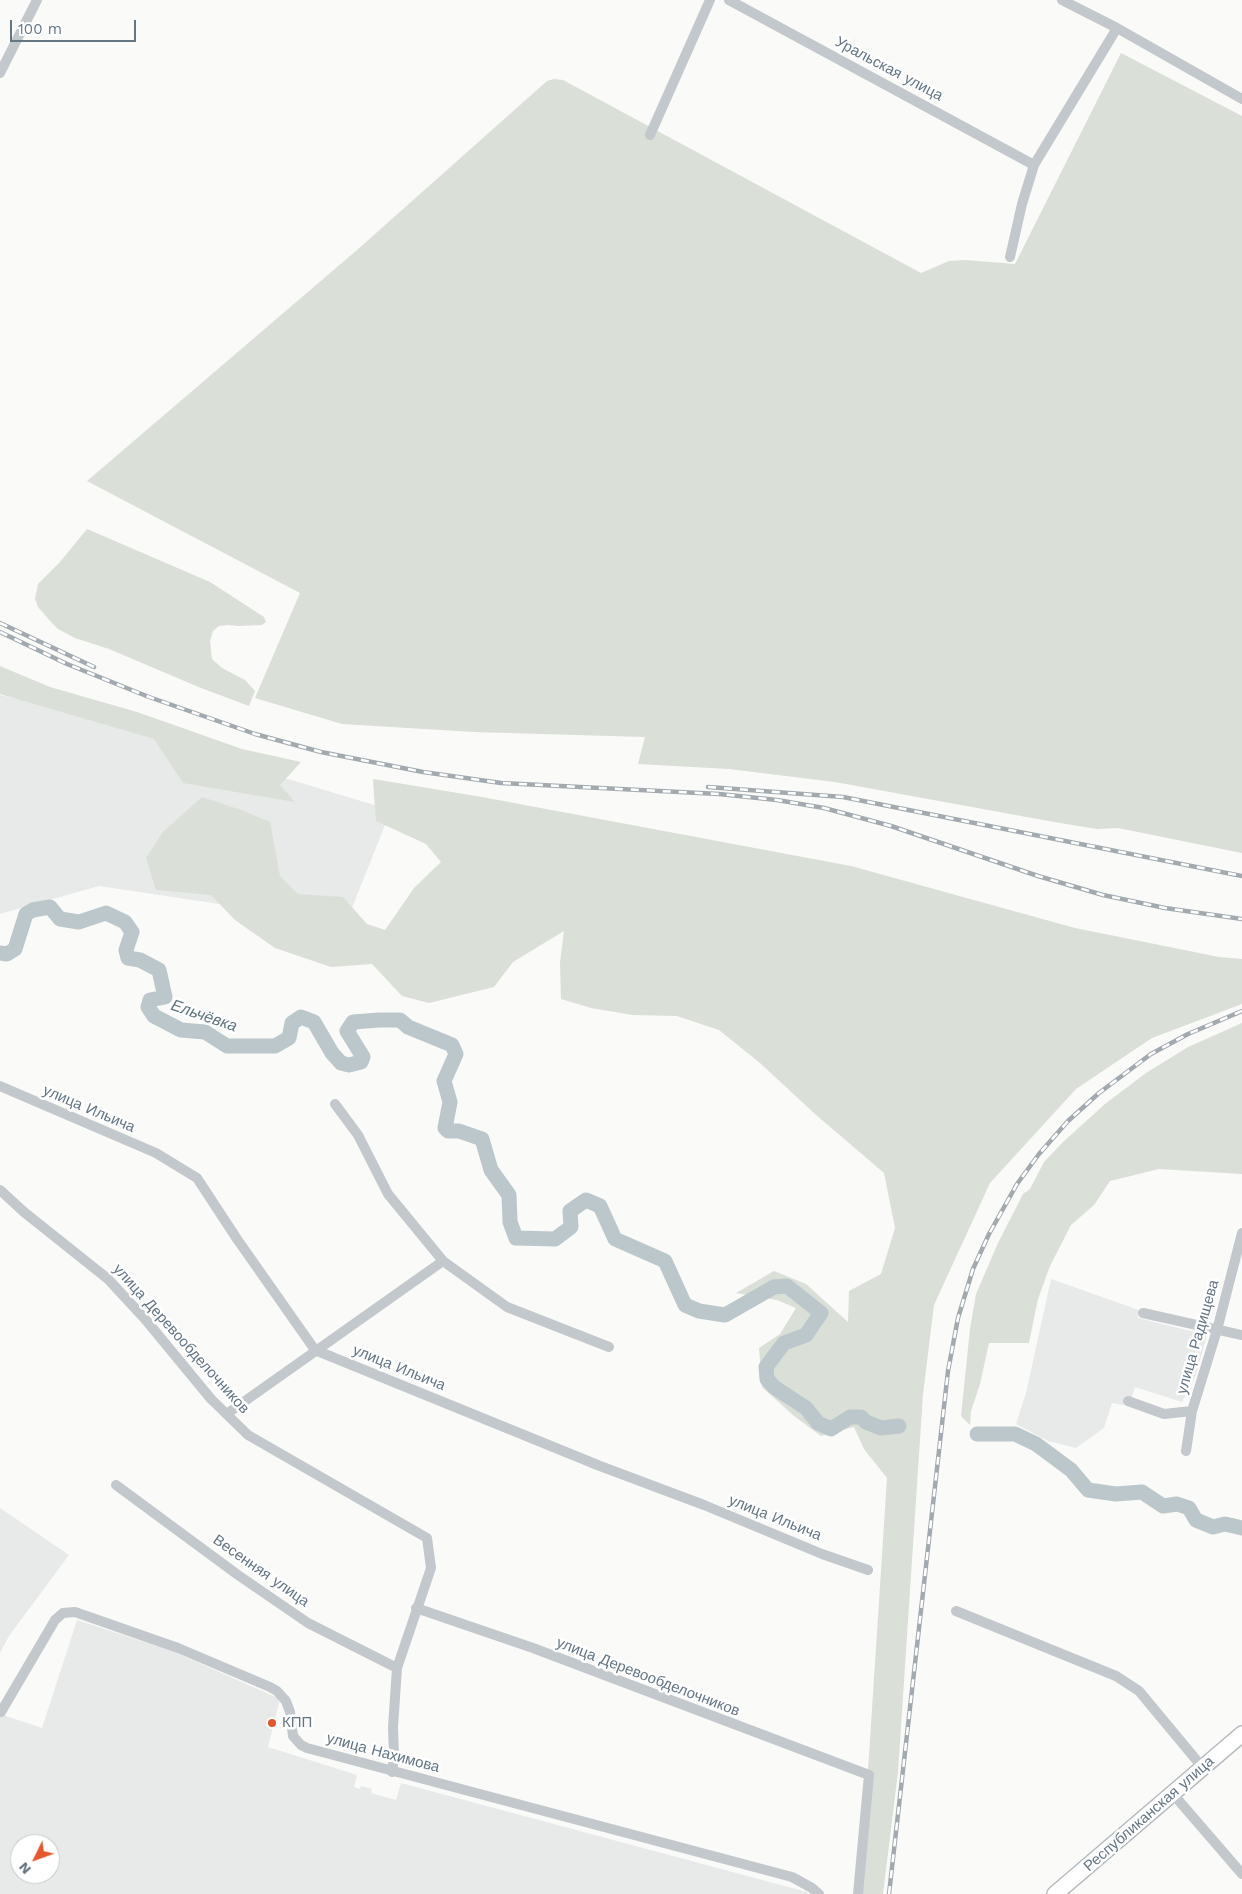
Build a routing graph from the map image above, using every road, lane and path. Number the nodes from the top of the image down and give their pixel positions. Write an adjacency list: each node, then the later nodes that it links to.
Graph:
1 (37, 0): 6 (street)
2 (710, 0): 8 (street)
3 (730, 0): 9 (street, Уральская улица)
4 (1062, 0): 5 (street)
5 (1117, 28): 7 (street); 9 (street)
6 (0, 73)
7 (1242, 99)
8 (650, 135)
9 (1034, 165): 10 (street)
10 (1010, 257)
11 (0, 1086): 20 (street, улица Ильича)
12 (335, 1104): 15 (street)
13 (0, 1190): 23 (street, улица Деревообделочников)
14 (1242, 1233): 17 (street, улица Радищева)
15 (443, 1261): 19 (street); 20 (street)
16 (1143, 1313): 17 (street)
17 (1217, 1330): 18 (street); 22 (street, улица Радищева)
18 (1242, 1335)
19 (609, 1347)
20 (315, 1350): 23 (street); 26 (street, улица Ильича)
21 (1128, 1401): 22 (street)
22 (1192, 1411): 24 (street, улица Радищева)
23 (228, 1413): 27 (street, улица Деревообделочников)
24 (1186, 1451)
25 (116, 1485): 29 (street, Весенняя улица)
26 (868, 1570)
27 (416, 1608): 29 (street); 37 (street, улица Деревообделочников)
28 (956, 1611): 32 (street)
29 (397, 1668): 33 (street)
30 (1, 1712): 33 (street, улица Нахимова)
31 (1242, 1734): 32 (main road, Республиканская улица)
32 (1202, 1768): 34 (main road, Республиканская улица)
33 (392, 1772): 36 (street, улица Нахимова)
34 (1173, 1794): 35 (street); 38 (main road, Республиканская улица)
35 (1242, 1874)
36 (819, 1894)
37 (858, 1894)
38 (1055, 1894)

